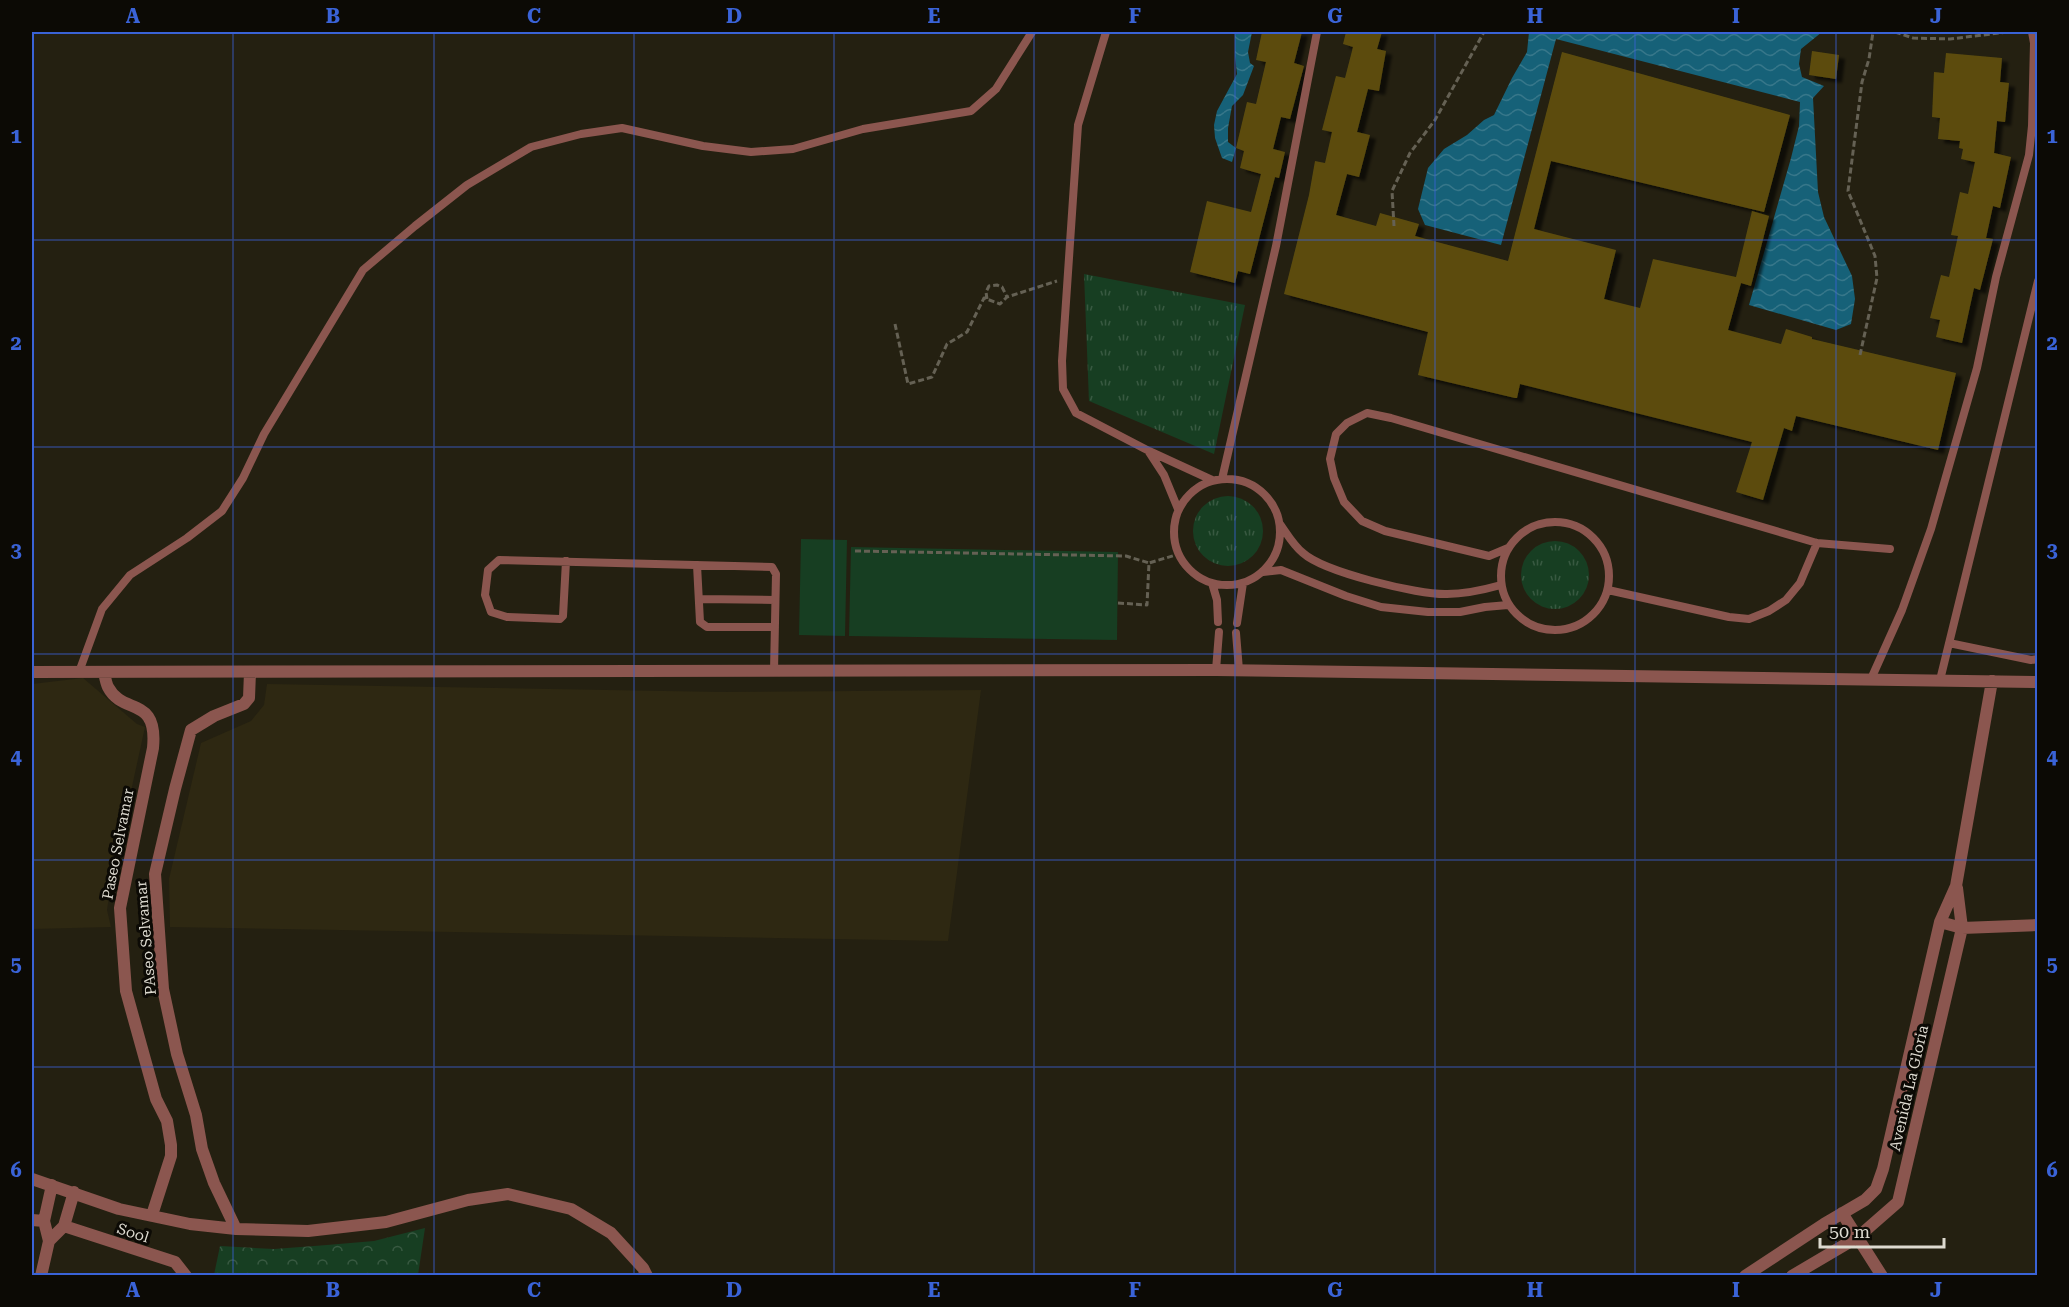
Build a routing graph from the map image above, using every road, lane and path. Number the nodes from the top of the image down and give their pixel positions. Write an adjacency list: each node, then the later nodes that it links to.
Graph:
1 (1032, 32): 49 (lane)
2 (1106, 32): 10 (lane)
3 (1317, 32): 17 (lane)
4 (1484, 32): 9 (path)
5 (1874, 32): 15 (path)
6 (1895, 32): 7 (path)
7 (2008, 32)
8 (2032, 32): 52 (lane)
9 (1394, 226)
10 (1068, 278): 12 (path); 16 (lane)
11 (2037, 281): 43 (lane)
12 (1007, 297): 13 (path); 13 (path)
13 (987, 299): 14 (path)
14 (895, 324)
15 (1860, 355)
16 (1149, 451): 18 (lane); 19 (lane)
17 (1222, 479): 18 (lane); 20 (lane)
18 (1212, 480): 19 (lane)
19 (1178, 509): 25 (lane)
20 (1280, 524): 29 (lane); 32 (lane)
21 (1817, 543): 22 (lane); 23 (lane); 33 (lane)
22 (1508, 548): 32 (lane); 33 (lane)
23 (1890, 549)
24 (855, 551): 27 (path)
25 (1179, 554): 27 (path); 30 (lane)
26 (566, 561): 26 (lane); 28 (lane)
27 (1149, 563): 36 (path)
28 (697, 565): 34 (lane); 35 (lane)
29 (1263, 572): 31 (lane); 37 (lane)
30 (1212, 583): 31 (lane); 38 (lane)
31 (1243, 584): 39 (lane)
32 (1501, 585): 37 (lane)
33 (1608, 590): 37 (lane)
34 (699, 598): 35 (lane); 40 (lane)
35 (775, 600): 40 (lane)
36 (1118, 603)
37 (1508, 605)
38 (1218, 622)
39 (1237, 622)
40 (775, 627): 47 (lane)
41 (1218, 632): 45 (lane)
42 (1236, 633): 46 (lane)
43 (1949, 643): 44 (lane); 53 (lane)
44 (2037, 659)
45 (1216, 670): 46 (street); 47 (street)
46 (1239, 670): 52 (street)
47 (774, 671): 51 (street)
48 (32, 672): 49 (street)
49 (79, 672): 50 (street)
50 (104, 672): 51 (street); 64 (street, Paseo Selvamar)
51 (250, 672): 67 (street, PAseo Selvamar)
52 (1871, 679): 53 (street)
53 (1940, 680): 54 (street)
54 (1992, 681): 55 (street); 56 (street, Avenida La Gloria)
55 (2037, 682)
56 (1956, 886): 57 (street, Avenida La Gloria); 59 (street, Avenida La Gloria)
57 (1940, 922): 59 (street); 63 (street, Avenida La Gloria)
58 (2037, 926): 59 (street)
59 (1962, 928): 68 (street, Avenida La Gloria)
60 (32, 1179): 61 (street)
61 (52, 1185): 62 (street); 65 (street)
62 (74, 1192): 64 (street); 66 (street)
63 (1842, 1213): 68 (street); 73 (street, Avenida La Gloria)
64 (153, 1215): 67 (street)
65 (38, 1221): 69 (street)
66 (64, 1226): 69 (street); 71 (street, Sool)
67 (236, 1229): 72 (street)
68 (1858, 1238): 74 (street, Avenida La Gloria); 75 (street)
69 (49, 1240): 70 (street)
70 (41, 1275)
71 (186, 1275)
72 (647, 1275)
73 (1745, 1275)
74 (1792, 1275)
75 (1882, 1275)

